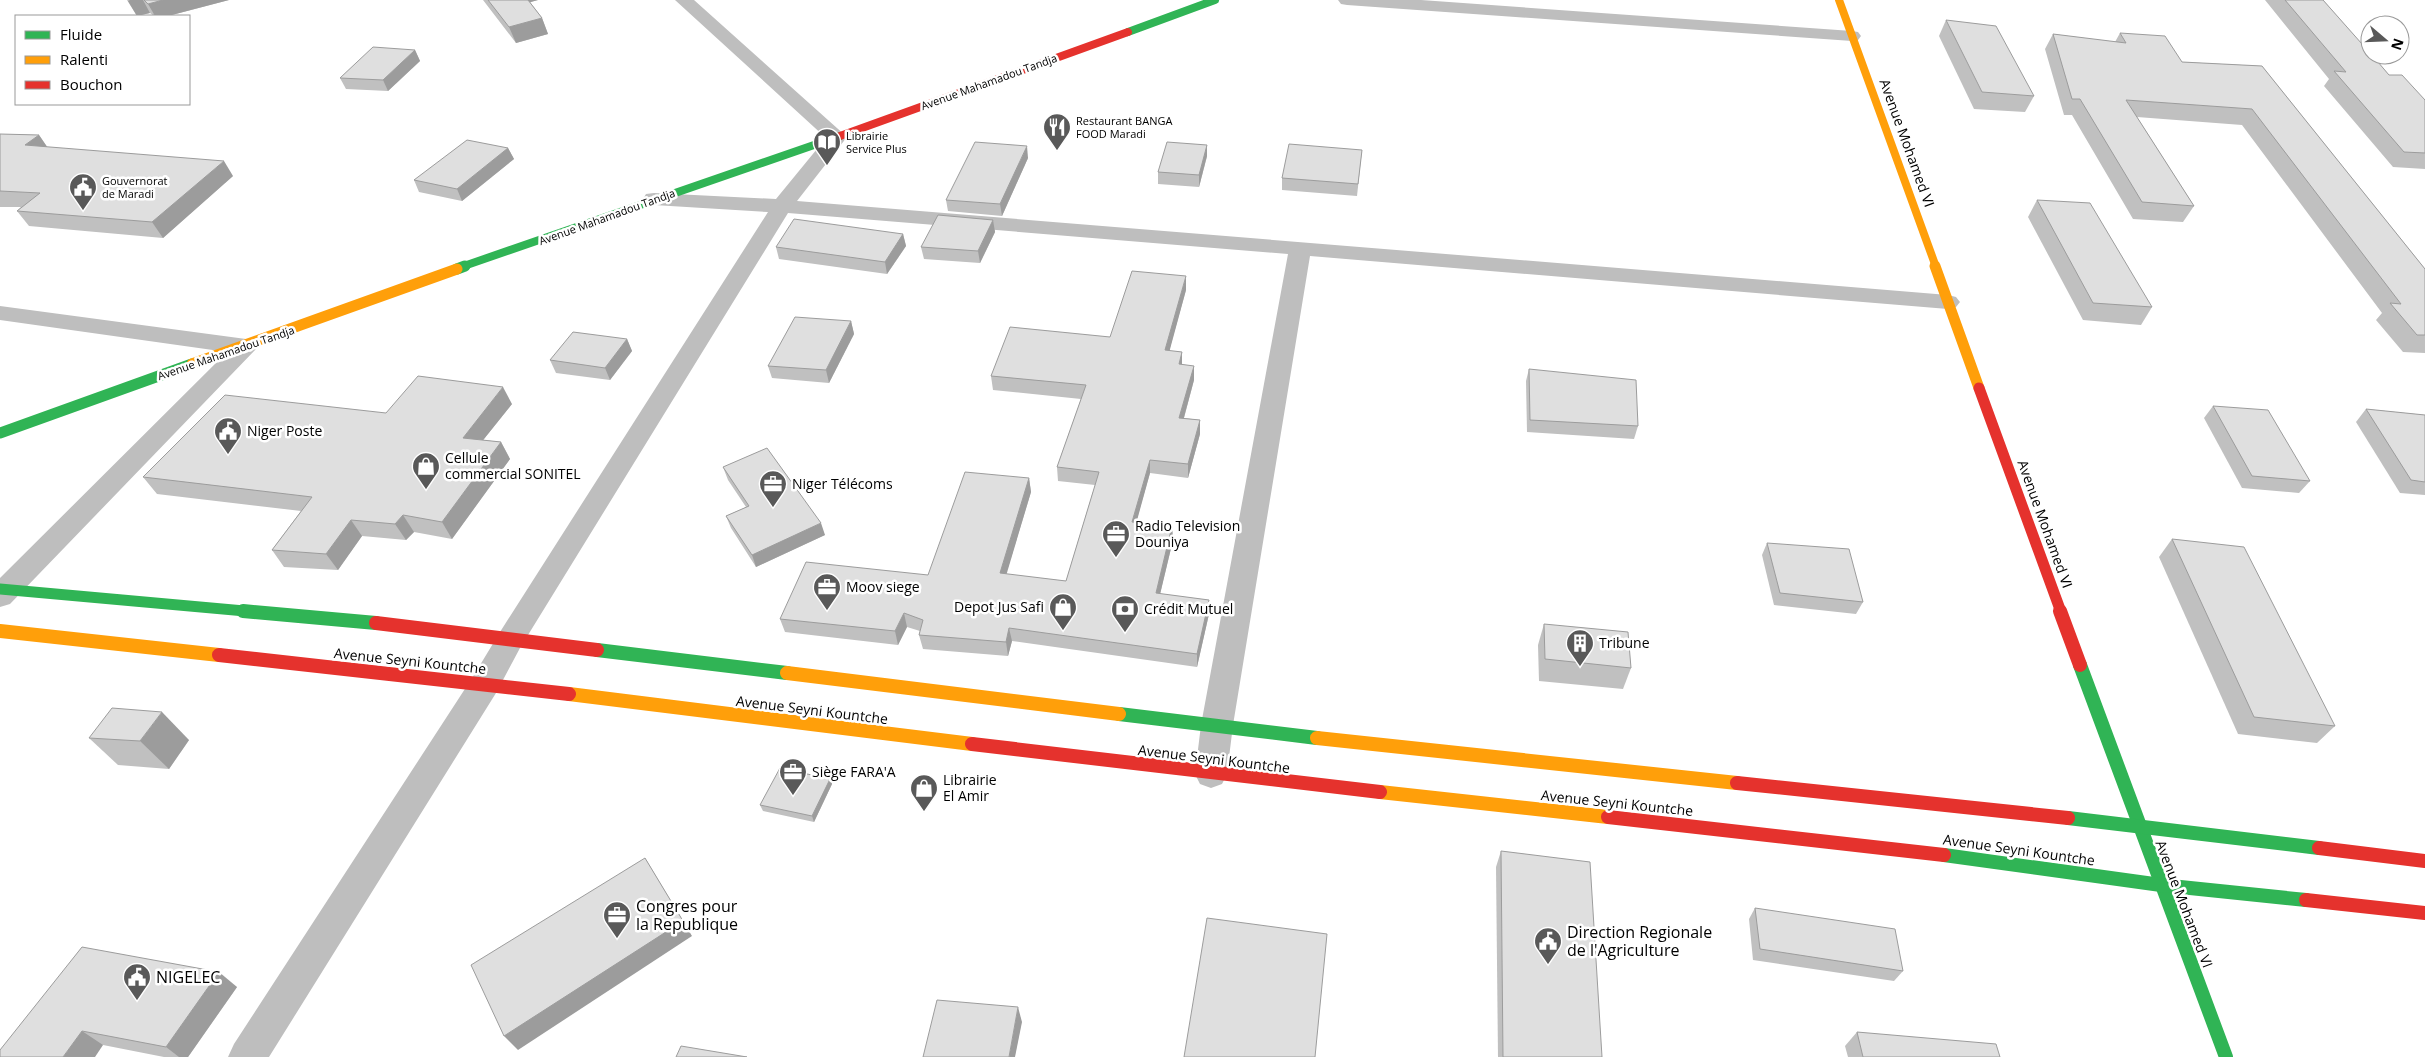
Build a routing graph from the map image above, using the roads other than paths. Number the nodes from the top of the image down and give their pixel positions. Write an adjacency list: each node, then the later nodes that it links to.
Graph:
1 (684, 0): 6 (street)
2 (1215, 0): 6 (main road, Avenue Mahamadou Tandja)
3 (1347, 0): 5 (street)
4 (1839, 0): 5 (main road, Avenue Mohamed VI)
5 (1852, 36): 10 (main road, Avenue Mohamed VI)
6 (837, 138): 7 (main road, Avenue Mahamadou Tandja); 8 (street)
7 (654, 199): 8 (street); 12 (main road, Avenue Mahamadou Tandja)
8 (782, 206): 9 (street); 16 (street)
9 (1300, 249): 10 (street); 18 (street)
10 (1948, 302): 20 (main road, Avenue Mohamed VI)
11 (0, 313): 12 (street)
12 (246, 347): 13 (main road, Avenue Mahamadou Tandja); 14 (street)
13 (0, 433)
14 (2, 592): 16 (main road)
15 (0, 631): 17 (main road, Avenue Seyni Kountche)
16 (510, 640): 17 (street); 18 (main road)
17 (485, 684): 19 (main road, Avenue Seyni Kountche); 24 (street)
18 (1217, 726): 19 (street); 20 (main road)
19 (1210, 774): 22 (main road, Avenue Seyni Kountche)
20 (2138, 825): 21 (main road); 22 (main road, Avenue Mohamed VI)
21 (2425, 861)
22 (2161, 885): 23 (main road, Avenue Seyni Kountche); 25 (main road, Avenue Mohamed VI)
23 (2425, 913)
24 (247, 1057)
25 (2226, 1057)

